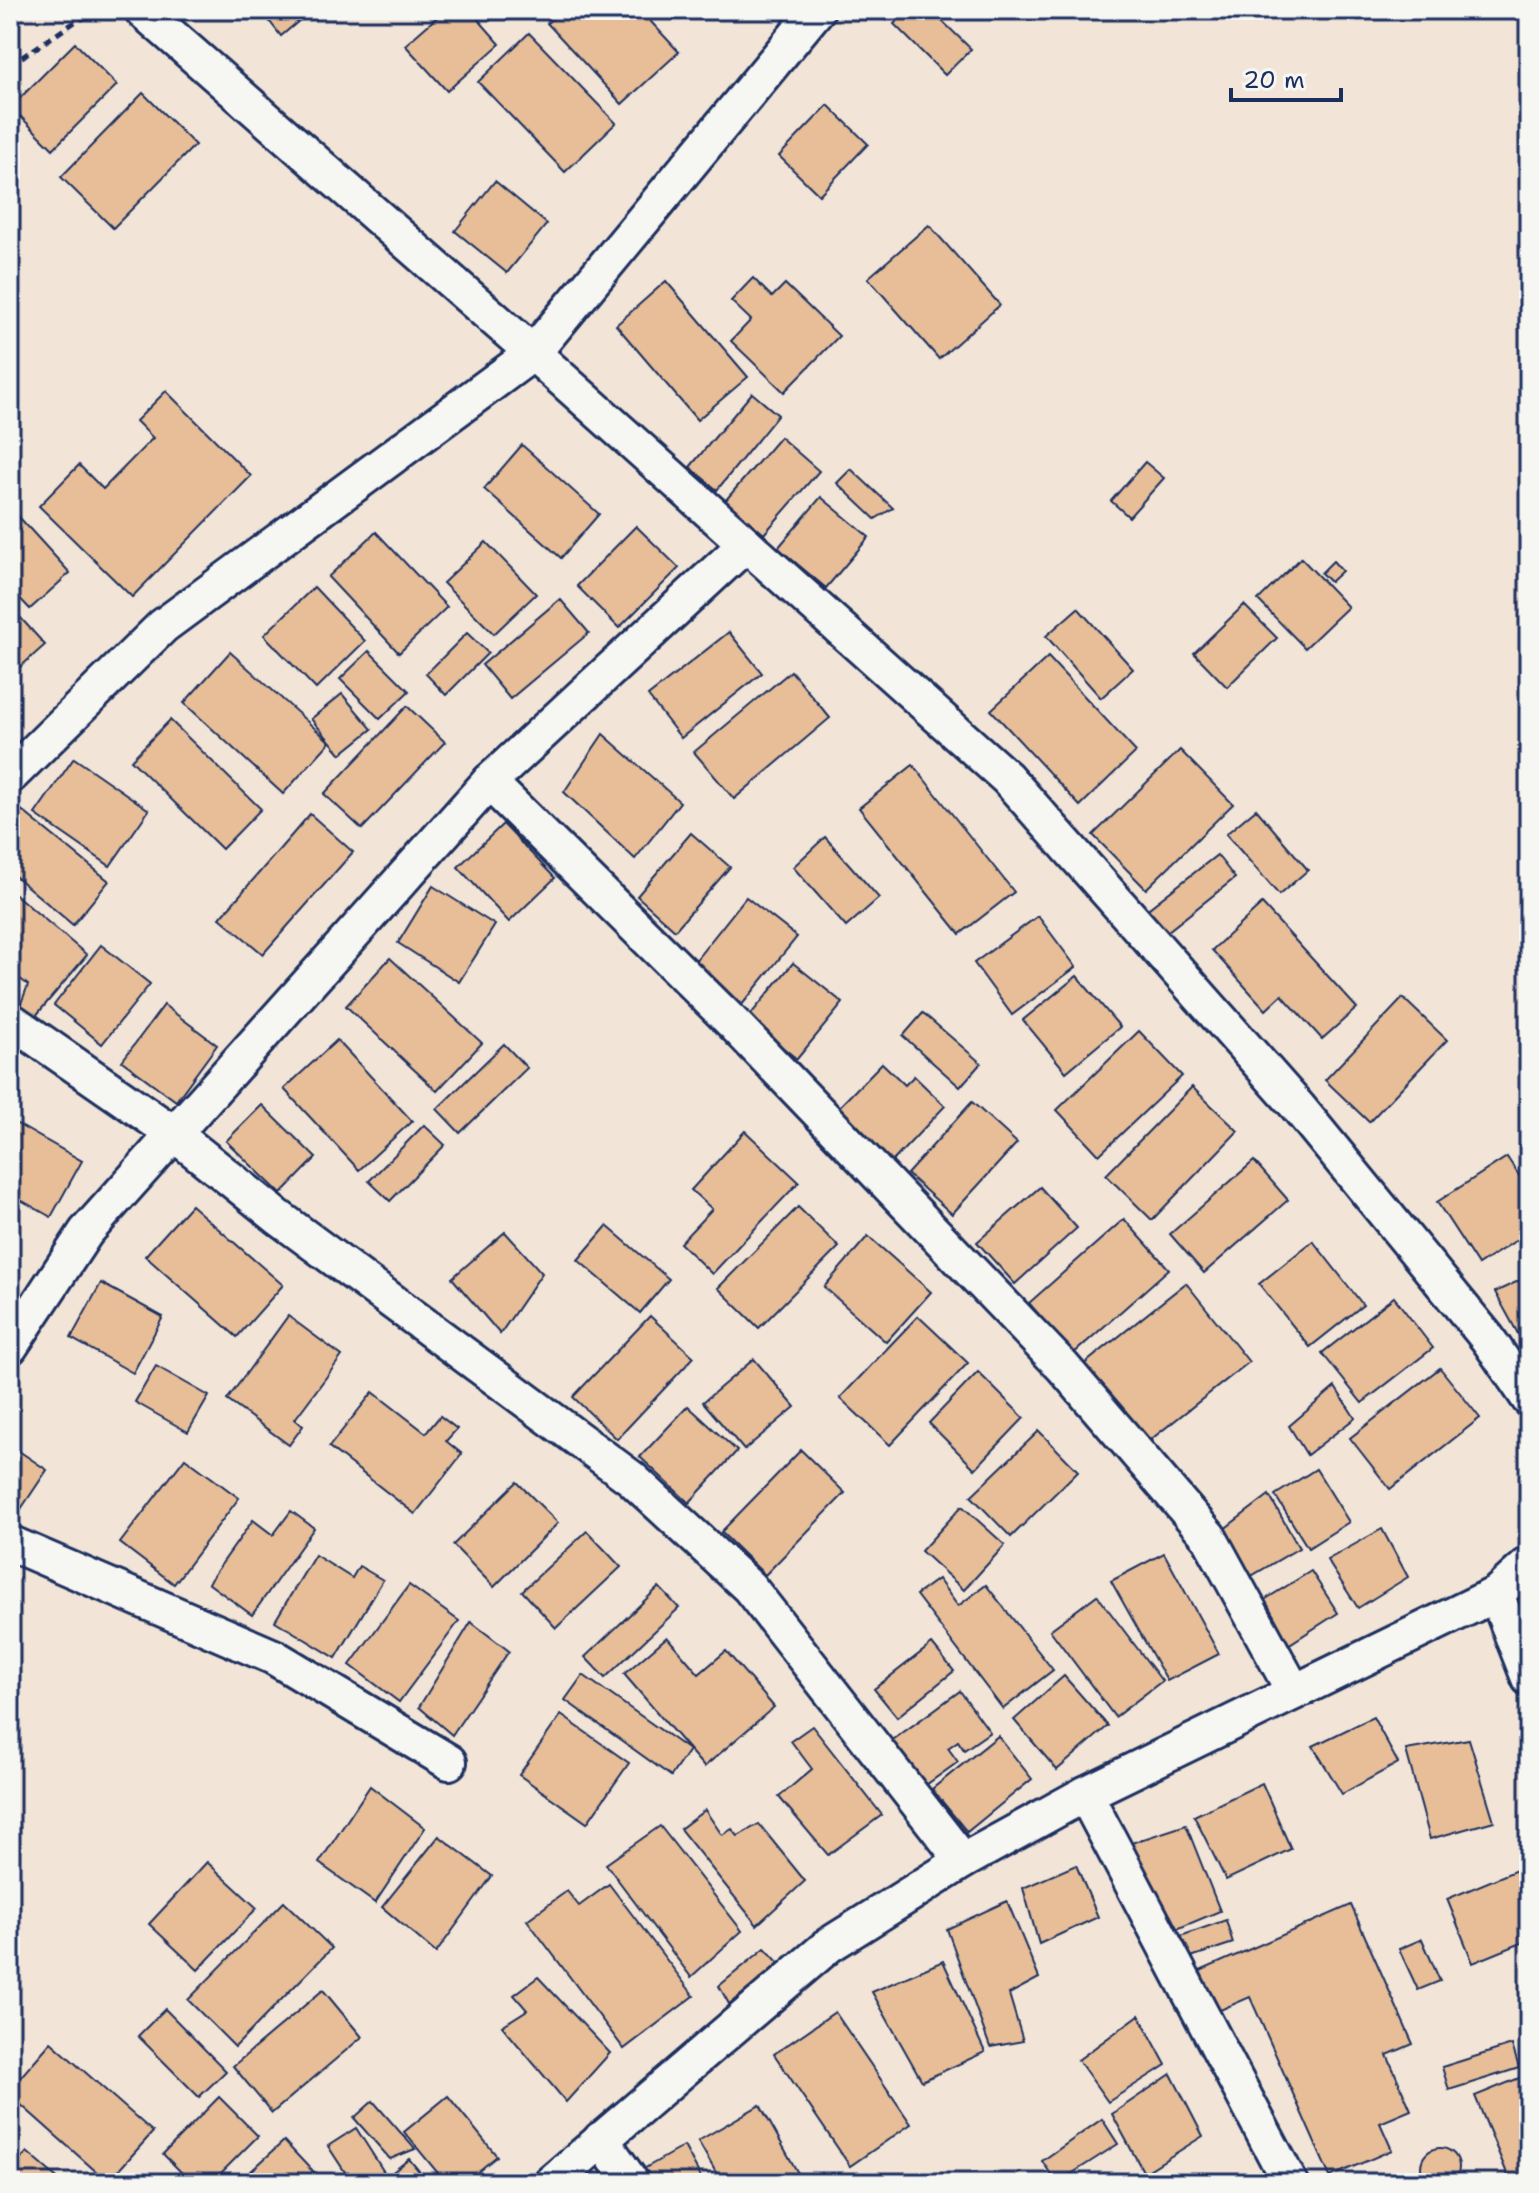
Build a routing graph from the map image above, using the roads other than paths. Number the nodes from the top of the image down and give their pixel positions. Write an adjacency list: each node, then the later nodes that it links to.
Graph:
1 (142, 10): 3 (street)
2 (817, 10): 3 (street)
3 (533, 353): 4 (street); 5 (street)
4 (746, 544): 6 (street); 10 (street)
5 (10, 776)
6 (489, 782): 8 (street); 15 (street)
7 (10, 1020): 8 (street)
8 (173, 1133): 9 (street); 18 (street)
9 (10, 1347)
10 (1529, 1399)
11 (10, 1543): 16 (street)
12 (1529, 1564): 13 (street)
13 (1496, 1594): 14 (street); 15 (street)
14 (1529, 1678)
15 (1294, 1692): 17 (street)
16 (449, 1762)
17 (1085, 1794): 18 (street); 22 (street)
18 (963, 1861): 19 (street)
19 (601, 2139): 20 (street); 21 (street)
20 (551, 2183)
21 (632, 2183)
22 (1290, 2183)

